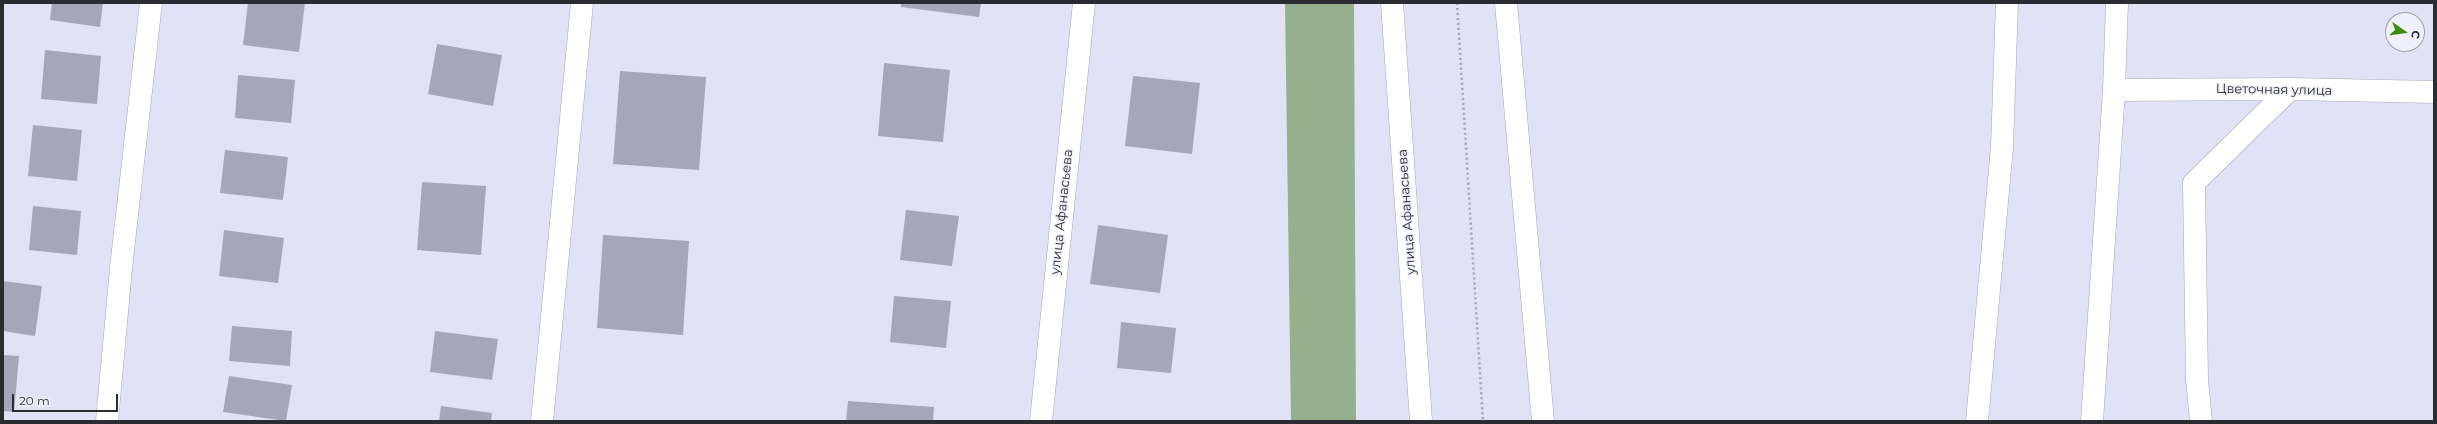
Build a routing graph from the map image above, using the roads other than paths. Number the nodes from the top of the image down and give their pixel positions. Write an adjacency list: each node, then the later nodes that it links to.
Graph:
1 (151, 3): 11 (street)
2 (582, 3): 12 (street)
3 (1084, 3): 13 (street, улица Афанасьева)
4 (1392, 3): 14 (street, улица Афанасьева)
5 (1506, 3): 15 (street)
6 (2007, 3): 16 (street)
7 (2117, 3): 9 (street)
8 (2290, 88): 9 (street, Цветочная улица); 10 (street, Цветочная улица); 18 (street)
9 (2114, 90): 17 (street)
10 (2434, 92)
11 (107, 421)
12 (542, 421)
13 (1041, 421)
14 (1421, 421)
15 (1543, 421)
16 (1978, 421)
17 (2092, 421)
18 (2201, 421)

